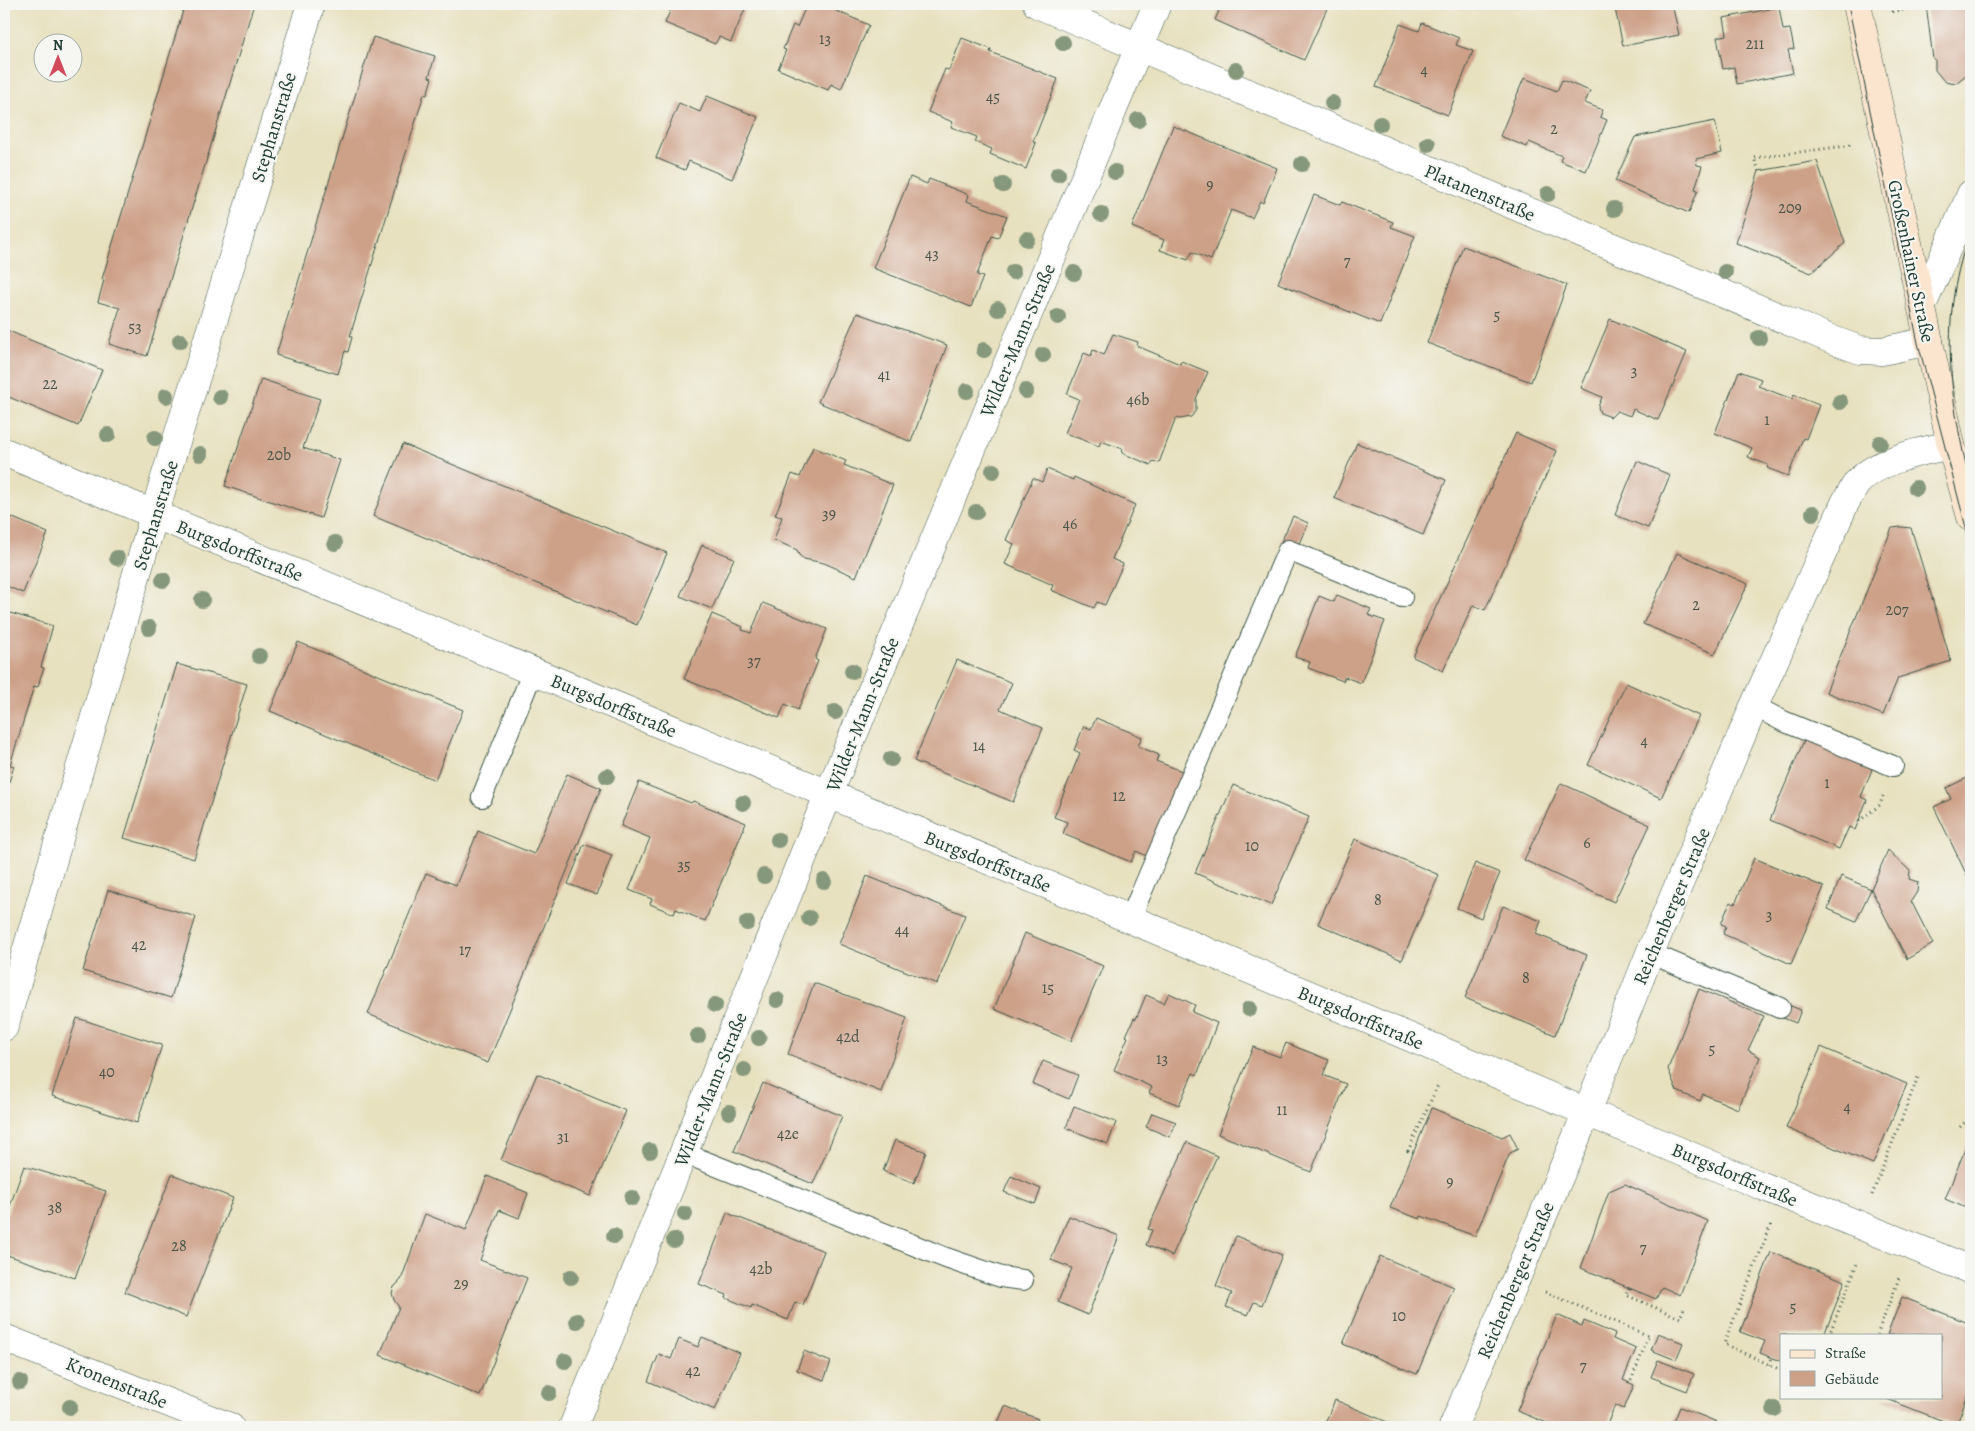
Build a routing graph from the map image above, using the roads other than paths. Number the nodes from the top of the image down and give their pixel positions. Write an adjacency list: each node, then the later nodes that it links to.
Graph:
1 (311, 4): 11 (street, Stephanstraße)
2 (1037, 4): 5 (street, Platanenstraße)
3 (1158, 4): 5 (street, Wilder-Mann-Straße)
4 (1856, 4): 7 (main road, Großenhainer Straße)
5 (1140, 47): 8 (street, Platanenstraße); 17 (street, Wilder-Mann-Straße)
6 (1971, 194): 7 (street)
7 (1922, 306): 8 (main road, Großenhainer Straße)
8 (1929, 341): 9 (main road, Großenhainer Straße)
9 (1951, 445): 12 (main road, Großenhainer Straße); 15 (street, Reichenberger Straße)
10 (4, 452): 11 (street, Burgsdorffstraße)
11 (154, 515): 14 (street, Burgsdorffstraße); 22 (street, Stephanstraße)
12 (1971, 517)
13 (1402, 597): 19 (lane)
14 (533, 671): 17 (street, Burgsdorffstraße); 18 (lane)
15 (1754, 706): 16 (lane); 20 (street, Reichenberger Straße)
16 (1893, 766)
17 (829, 795): 19 (street, Burgsdorffstraße); 24 (street, Wilder-Mann-Straße)
18 (482, 797)
19 (1130, 919): 23 (street, Burgsdorffstraße)
20 (1650, 953): 21 (lane); 23 (street, Reichenberger Straße)
21 (1780, 1008)
22 (4, 1027)
23 (1587, 1112): 25 (street, Burgsdorffstraße); 30 (street, Reichenberger Straße)
24 (684, 1153): 26 (lane); 29 (street, Wilder-Mann-Straße)
25 (1971, 1270)
26 (1023, 1280)
27 (4, 1338): 28 (street, Kronenstraße)
28 (230, 1427)
29 (573, 1427)
30 (1453, 1427)

